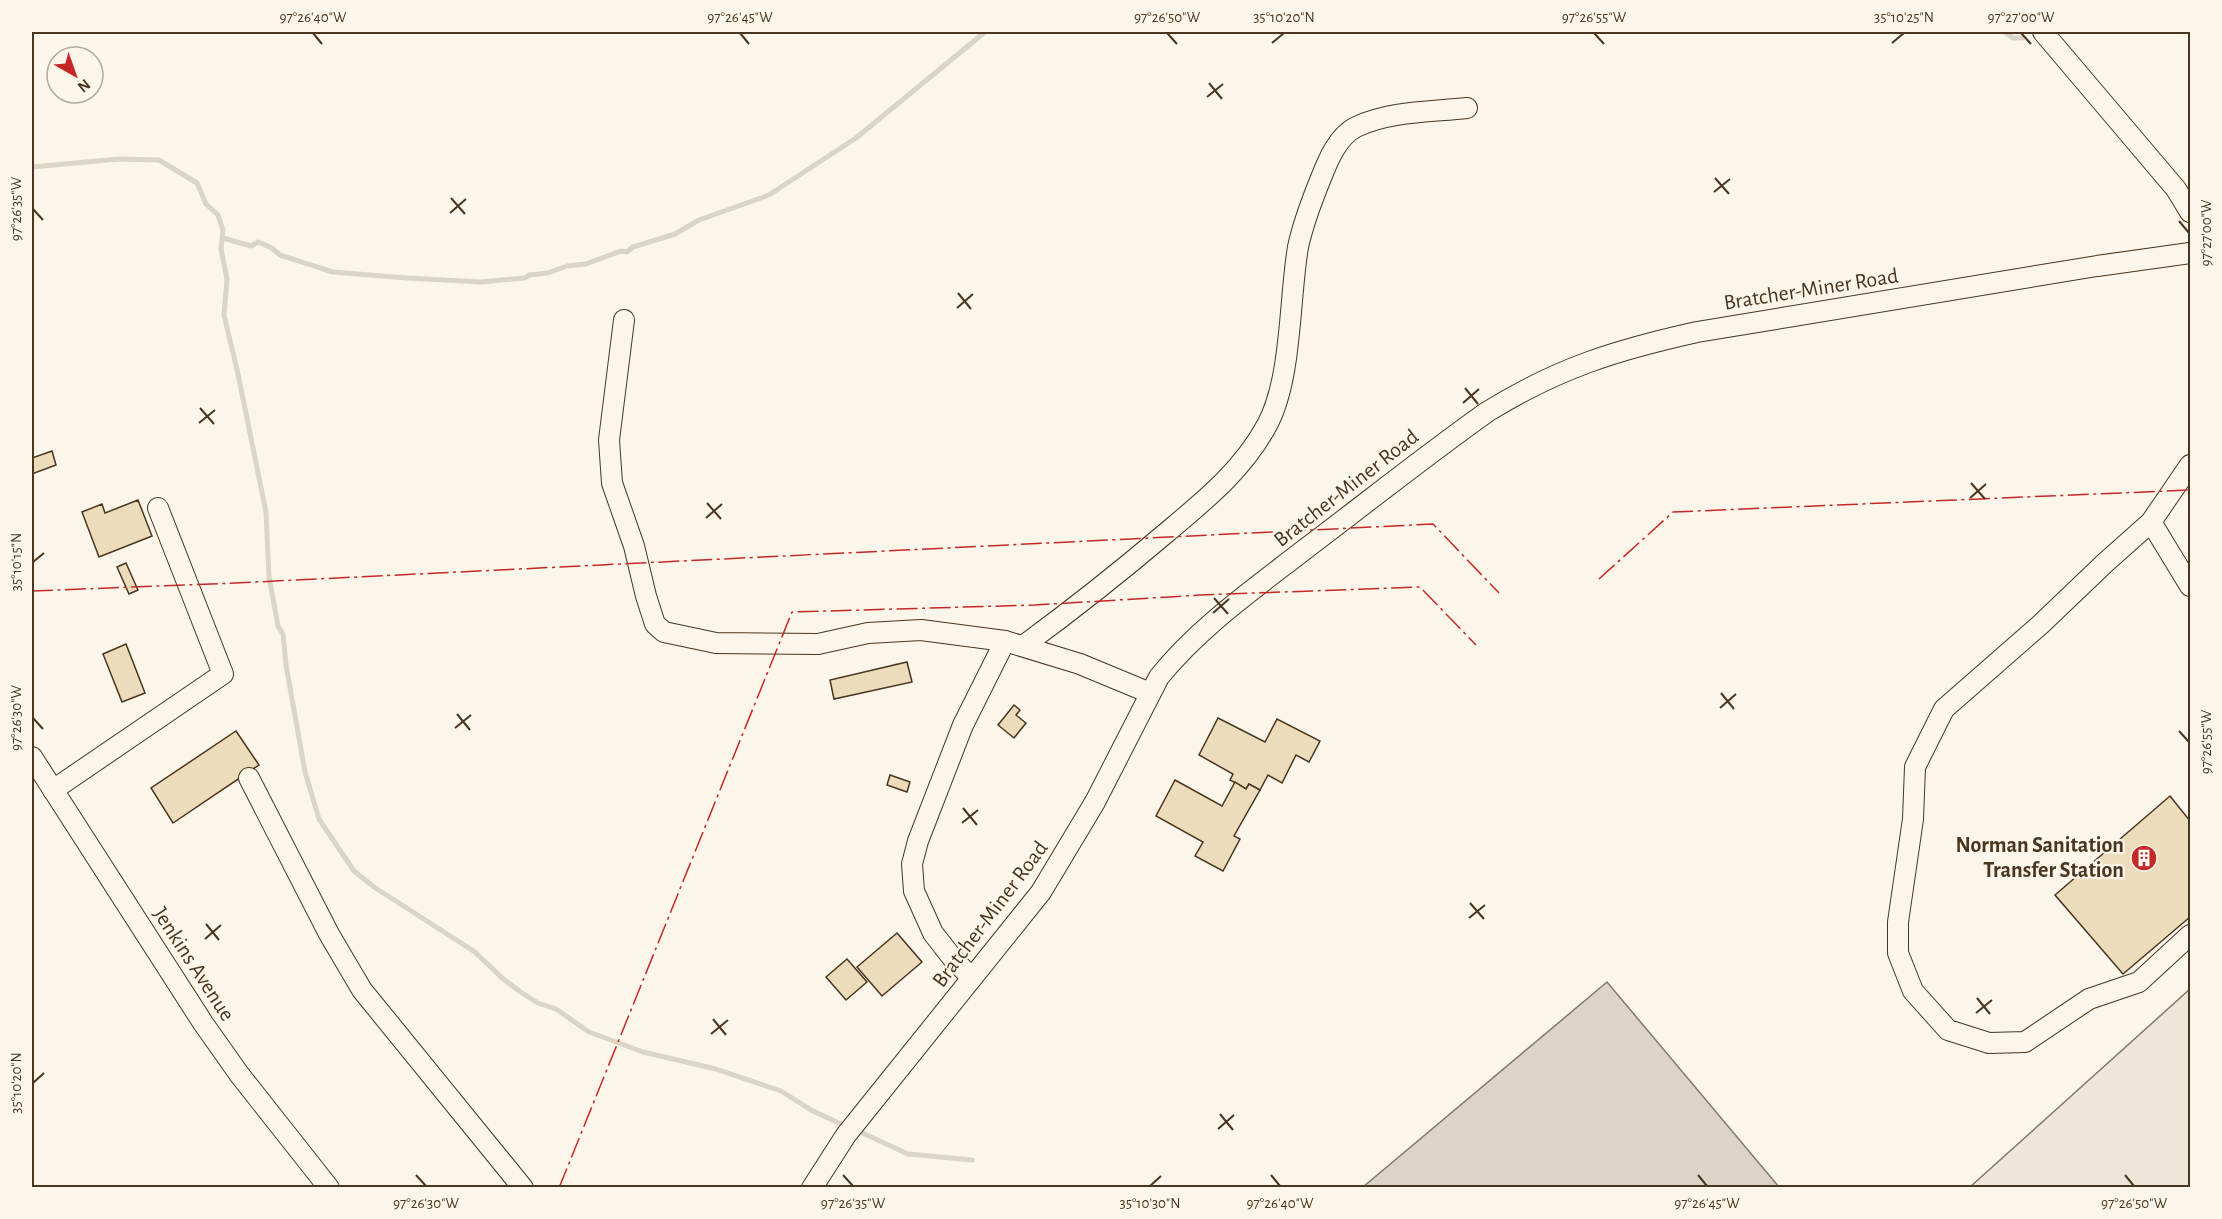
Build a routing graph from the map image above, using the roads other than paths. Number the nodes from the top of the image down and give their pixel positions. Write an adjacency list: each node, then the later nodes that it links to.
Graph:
1 (2043, 32): 3 (street)
2 (1467, 108): 10 (street)
3 (2190, 212)
4 (2190, 254): 11 (street, Bratcher-Miner Road)
5 (624, 320): 10 (street)
6 (2190, 465): 8 (street)
7 (158, 508): 14 (street)
8 (2151, 522): 9 (street); 15 (street)
9 (2190, 586)
10 (1014, 643): 11 (street); 16 (street)
11 (1150, 693): 16 (street, Bratcher-Miner Road)
12 (32, 757): 14 (street, Jenkins Avenue)
13 (249, 778): 18 (street)
14 (53, 790): 17 (street, Jenkins Avenue)
15 (2190, 935)
16 (972, 978): 19 (street, Bratcher-Miner Road)
17 (329, 1188)
18 (523, 1188)
19 (812, 1188)

